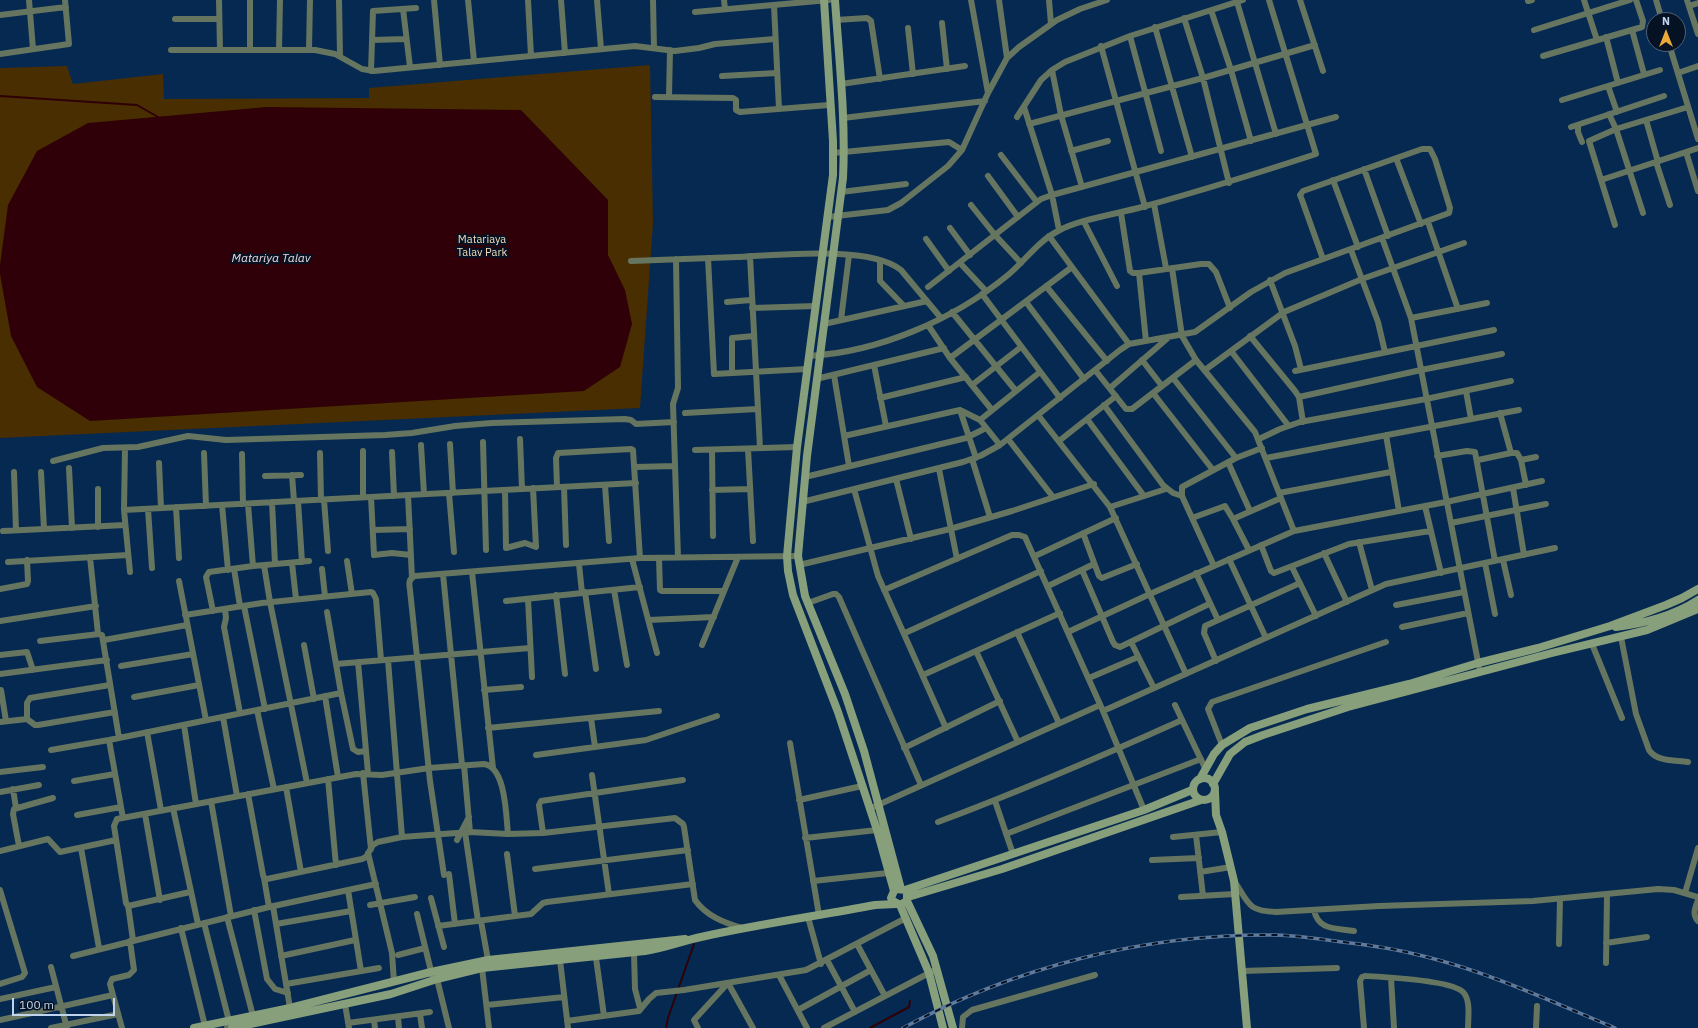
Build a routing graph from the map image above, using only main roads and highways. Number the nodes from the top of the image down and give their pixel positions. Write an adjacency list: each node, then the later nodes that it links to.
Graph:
1 (824, 0): 14 (main road)
2 (835, 0): 14 (main road)
3 (1698, 589): 7 (main road)
4 (1698, 600): 6 (main road)
5 (1698, 609): 8 (main road)
6 (1630, 626): 7 (main road); 8 (main road)
7 (1600, 629): 9 (main road)
8 (1603, 641): 10 (main road)
9 (1200, 779): 10 (main road); 11 (main road)
10 (1214, 788): 12 (main road); 13 (main road)
11 (1192, 790): 12 (main road); 14 (main road)
12 (1203, 800): 13 (main road); 14 (main road)
13 (1216, 815): 23 (main road)
14 (901, 893): 15 (main road); 15 (main road); 16 (main road); 22 (main road)
15 (898, 904): 16 (main road); 21 (main road)
16 (875, 905): 17 (main road)
17 (699, 937): 18 (main road); 18 (main road)
18 (434, 977): 19 (main road); 19 (main road)
19 (231, 1027): 20 (main road)
20 (194, 1028)
21 (943, 1028)
22 (953, 1028)
23 (1247, 1028)

